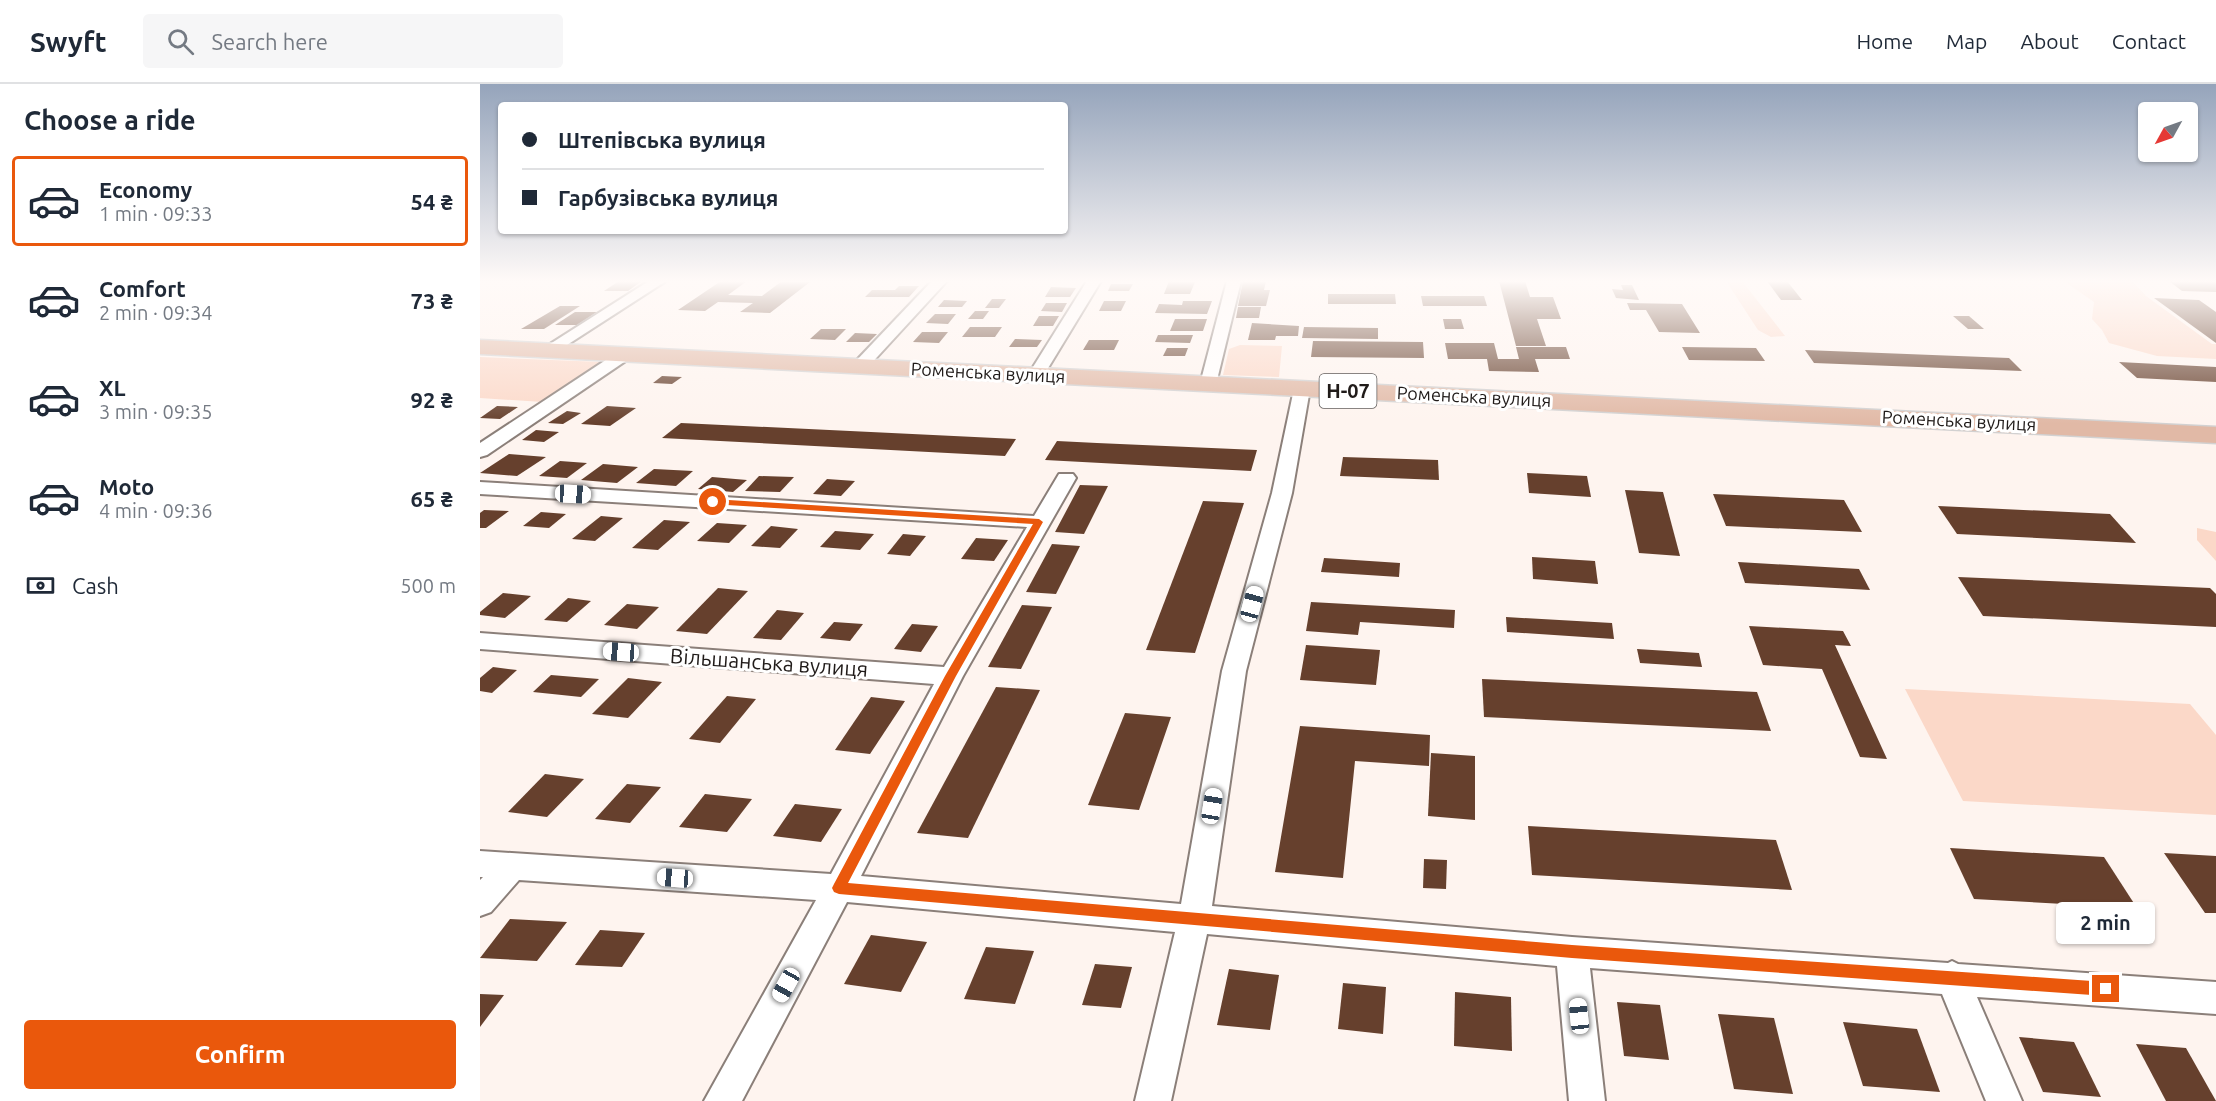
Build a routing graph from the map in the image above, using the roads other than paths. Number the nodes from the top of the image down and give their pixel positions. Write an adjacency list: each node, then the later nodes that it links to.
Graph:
1 (583, 328): 6 (street)
2 (895, 328): 8 (street)
3 (1065, 328): 9 (street)
4 (1222, 328): 10 (street)
5 (480, 347): 6 (main road, Роменська вулиця / Н-07)
6 (547, 351): 7 (main road, Роменська вулиця / Н-07)
7 (624, 355): 8 (main road, Роменська вулиця / Н-07); 13 (street)
8 (861, 365): 9 (main road, Роменська вулиця / Н-07)
9 (1036, 375): 10 (main road, Роменська вулиця / Н-07)
10 (1208, 384): 11 (main road, Роменська вулиця / Н-07)
11 (1302, 389): 12 (main road, Роменська вулиця / Н-07); 22 (street)
12 (2216, 435)
13 (480, 451)
14 (1066, 478): 16 (street)
15 (480, 488): 16 (street)
16 (1039, 522): 18 (street)
17 (480, 641): 18 (street, Вільшанська вулиця)
18 (951, 676): 20 (street)
19 (495, 865): 20 (street); 21 (street)
20 (839, 888): 22 (street); 26 (street)
21 (480, 902)
22 (1194, 919): 23 (street); 27 (street)
23 (1572, 952): 24 (street); 28 (street)
24 (1952, 977): 25 (street); 29 (street)
25 (2216, 998)
26 (722, 1101)
27 (1153, 1101)
28 (1587, 1101)
29 (2004, 1101)

